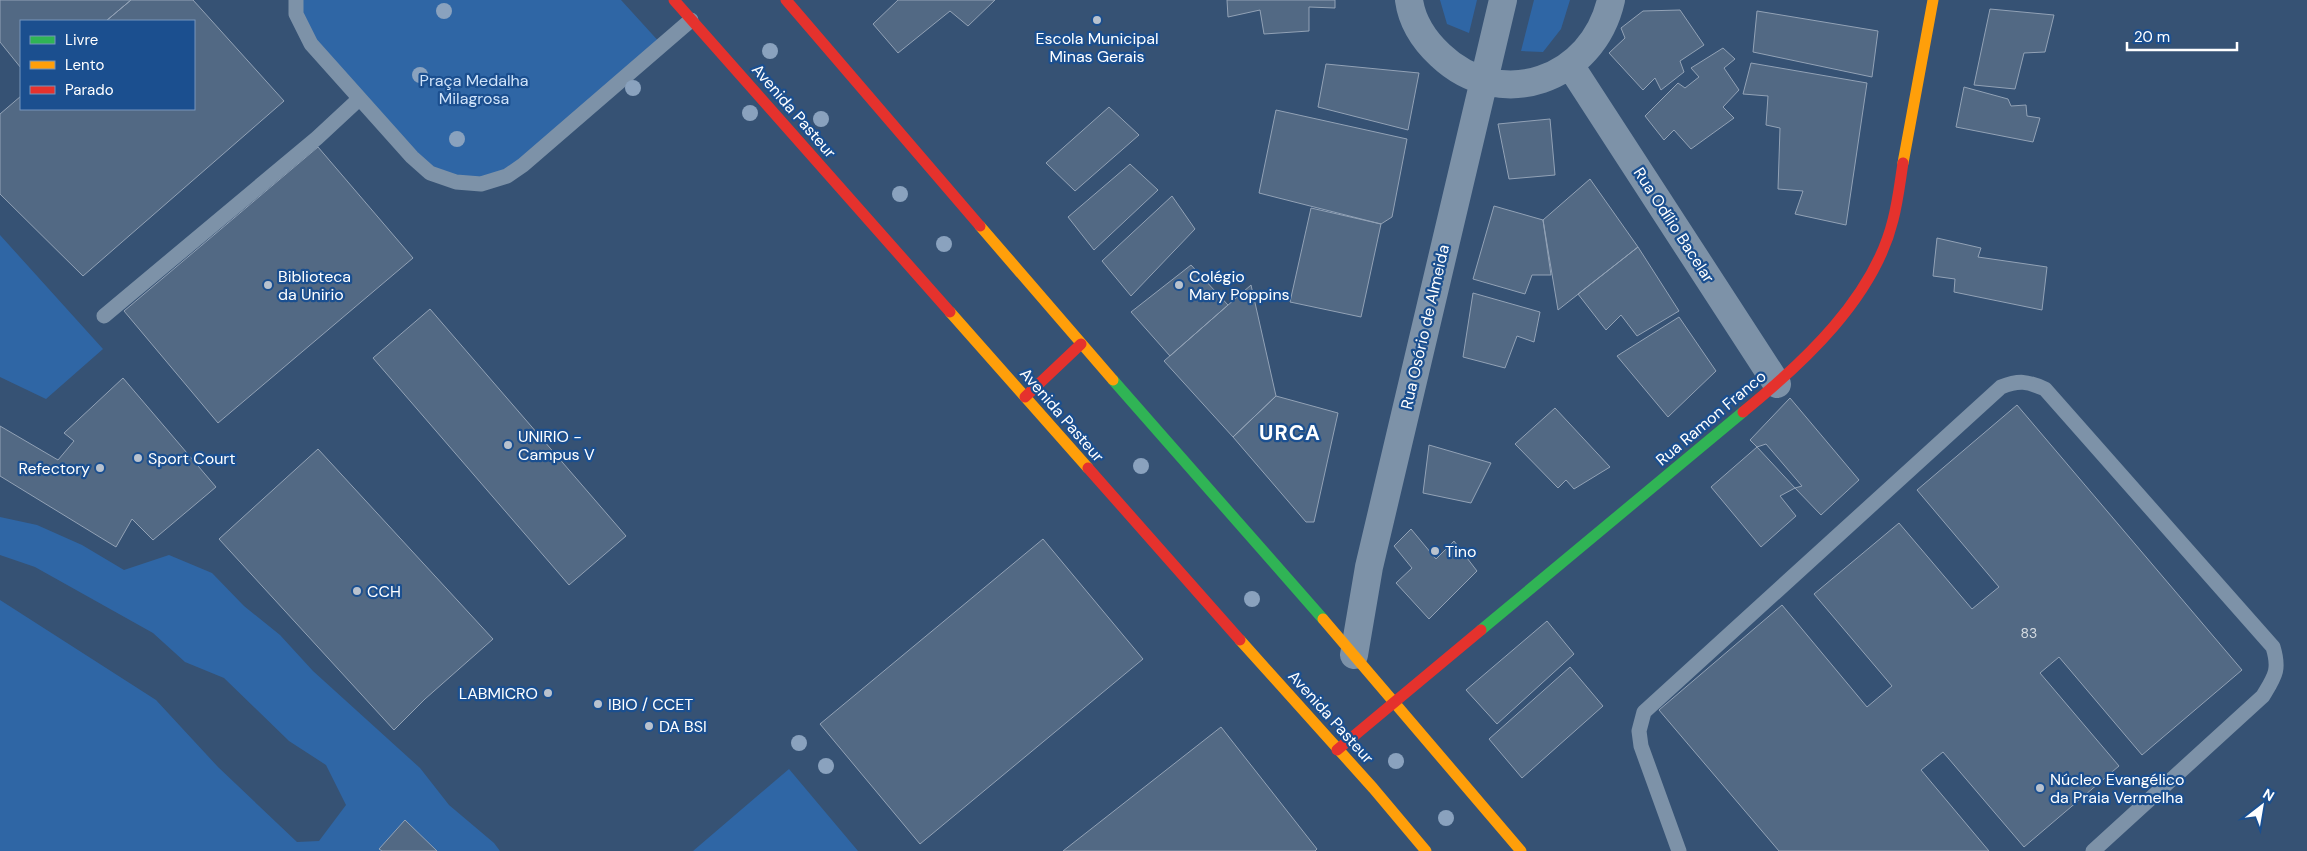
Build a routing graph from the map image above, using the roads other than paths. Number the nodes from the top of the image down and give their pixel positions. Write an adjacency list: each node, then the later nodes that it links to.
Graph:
1 (296, 0): 11 (lane)
2 (674, 0): 8 (street, Avenida Pasteur)
3 (786, 0): 13 (street)
4 (1408, 0): 10 (street)
5 (1503, 0): 10 (street, Rua Osório de Almeida)
6 (1611, 0): 9 (street)
7 (1933, 0): 14 (street, Rua Ramon Franco)
8 (691, 20): 11 (lane); 15 (street, Avenida Pasteur)
9 (1570, 65): 10 (street); 14 (street, Rua Odílio Bacelar)
10 (1484, 81): 16 (street, Rua Osório de Almeida)
11 (359, 99): 12 (lane)
12 (104, 316)
13 (1081, 344): 15 (street); 16 (street)
14 (1777, 384): 17 (street, Rua Ramon Franco)
15 (1025, 397): 18 (street, Avenida Pasteur)
16 (1354, 655): 17 (street)
17 (1395, 703): 18 (street, Rua Ramon Franco); 20 (street)
18 (1337, 750): 19 (street, Avenida Pasteur)
19 (1426, 851)
20 (1521, 851)
21 (1679, 851): 22 (lane)
22 (2093, 851)

